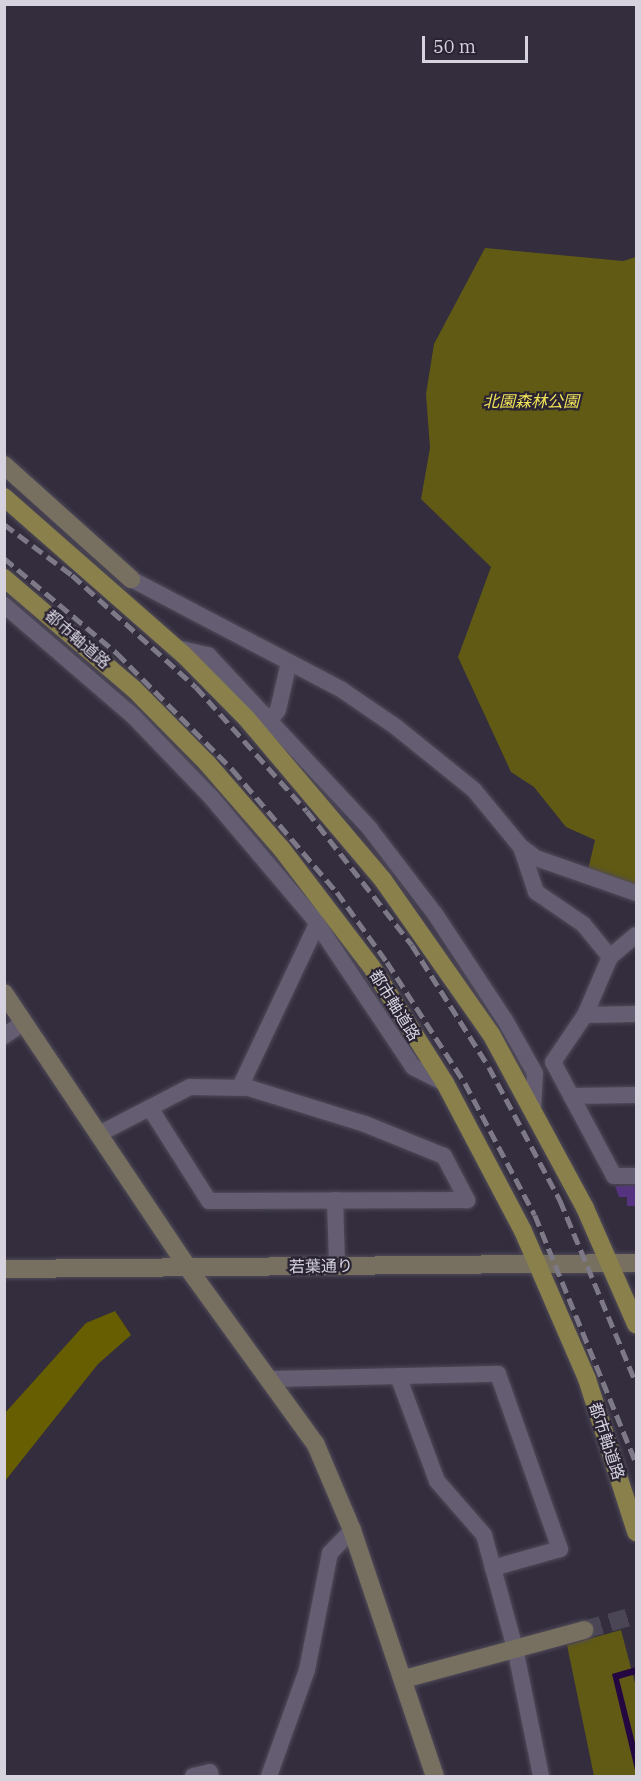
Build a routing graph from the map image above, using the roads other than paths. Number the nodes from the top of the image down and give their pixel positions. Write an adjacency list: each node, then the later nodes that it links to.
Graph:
1 (4, 465): 3 (street)
2 (4, 496): 6 (main road)
3 (131, 579): 7 (street)
4 (11, 584): 5 (street); 19 (main road, 都市軸道路)
5 (11, 610): 11 (street)
6 (177, 648): 8 (street); 24 (main road)
7 (289, 662): 8 (street); 9 (street)
8 (271, 719): 24 (street)
9 (520, 847): 10 (street); 13 (street)
10 (636, 893)
11 (317, 924): 19 (street); 20 (street)
12 (636, 935): 13 (street)
13 (610, 957): 16 (street)
14 (4, 993): 17 (street)
15 (636, 1014): 16 (street)
16 (585, 1015): 22 (street)
17 (24, 1022): 18 (street); 25 (street)
18 (4, 1035)
19 (445, 1083): 28 (main road, 都市軸道路)
20 (240, 1087): 23 (street); 27 (street)
21 (636, 1095): 22 (street)
22 (571, 1096): 26 (street)
23 (150, 1108): 25 (street); 27 (street)
24 (533, 1109): 29 (main road)
25 (99, 1134): 32 (street)
26 (636, 1176)
27 (335, 1200): 31 (street)
28 (537, 1262): 29 (street, 若葉通り); 31 (street, 若葉通り); 38 (main road, 都市軸道路)
29 (610, 1263): 30 (street, 若葉通り); 34 (main road)
30 (636, 1263)
31 (337, 1265): 32 (street, 若葉通り)
32 (188, 1268): 33 (street, 若葉通り); 36 (street)
33 (4, 1269)
34 (636, 1324)
35 (398, 1376): 36 (street); 39 (street); 39 (street)
36 (269, 1379): 37 (street)
37 (352, 1530): 42 (street); 45 (street)
38 (636, 1532)
39 (493, 1568): 41 (street)
40 (584, 1630): 41 (street)
41 (514, 1648): 42 (street); 47 (street)
42 (404, 1678): 46 (street)
43 (193, 1776): 44 (street)
44 (211, 1776)
45 (269, 1776)
46 (435, 1776)
47 (541, 1776)

